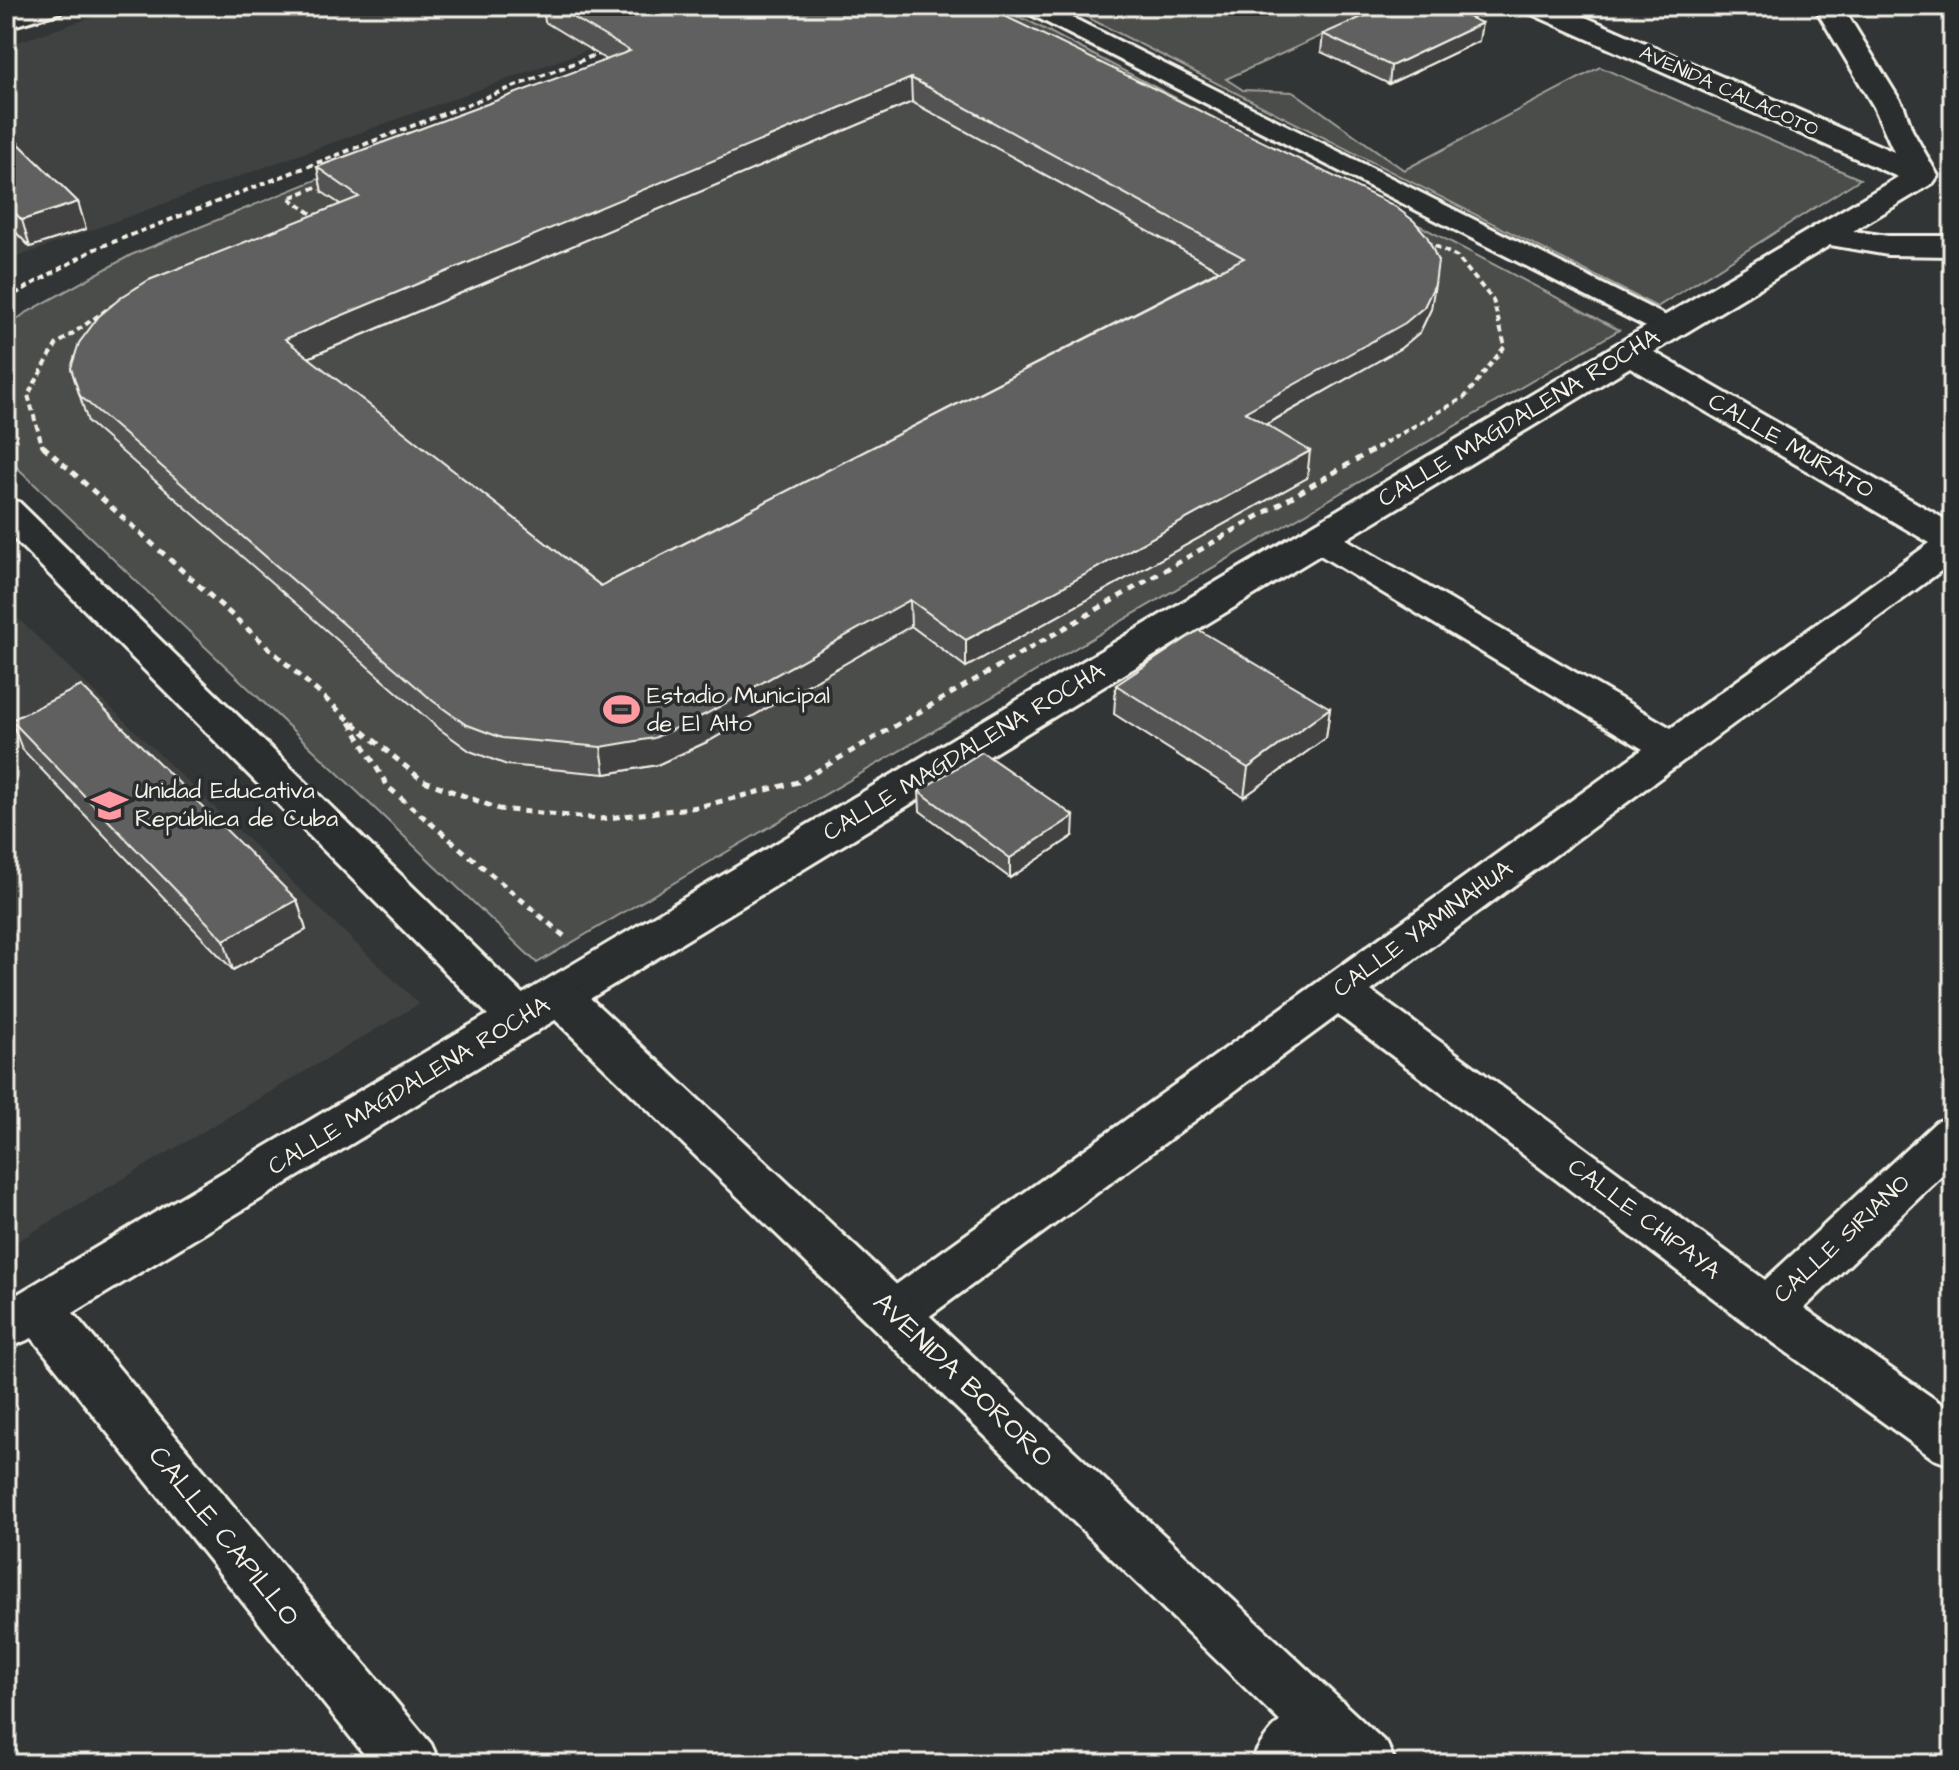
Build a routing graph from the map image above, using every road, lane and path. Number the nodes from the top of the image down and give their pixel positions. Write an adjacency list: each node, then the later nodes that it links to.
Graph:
1 (51, 6): 5 (street)
2 (1032, 6): 11 (lane)
3 (1537, 6): 7 (street, AVENIDA CALACOTO)
4 (1828, 6): 7 (street)
5 (6, 20)
6 (605, 52): 10 (path)
7 (1922, 176): 8 (street, CALLE MAGDALENA ROCHA)
8 (1825, 234): 9 (street); 11 (street, CALLE MAGDALENA ROCHA)
9 (1953, 246)
10 (6, 299)
11 (1669, 328): 12 (street, CALLE MAGDALENA ROCHA)
12 (1630, 352): 14 (street, CALLE MAGDALENA ROCHA); 15 (street, CALLE MURATO)
13 (6, 510): 20 (street, AVENIDA BORORO)
14 (1319, 539): 17 (street); 18 (street, CALLE MAGDALENA ROCHA)
15 (1953, 542): 17 (street, CALLE YAMINAHUA)
16 (347, 718): 16 (path); 18 (path)
17 (1673, 748): 19 (street, CALLE YAMINAHUA)
18 (603, 970): 20 (street, CALLE MAGDALENA ROCHA)
19 (1338, 991): 22 (street, CALLE CHIPAYA); 23 (street, CALLE YAMINAHUA)
20 (540, 1008): 23 (street, AVENIDA BORORO); 24 (street, CALLE MAGDALENA ROCHA)
21 (1953, 1135): 22 (street, CALLE SIRIANO)
22 (1767, 1310): 25 (street, CALLE CHIPAYA)
23 (894, 1314): 26 (street, AVENIDA BORORO)
24 (22, 1317): 27 (street, CALLE CAPILLO)
25 (1953, 1442)
26 (1322, 1722): 28 (street); 29 (street, AVENIDA BORORO)
27 (410, 1764)
28 (1280, 1764)
29 (1366, 1764)

